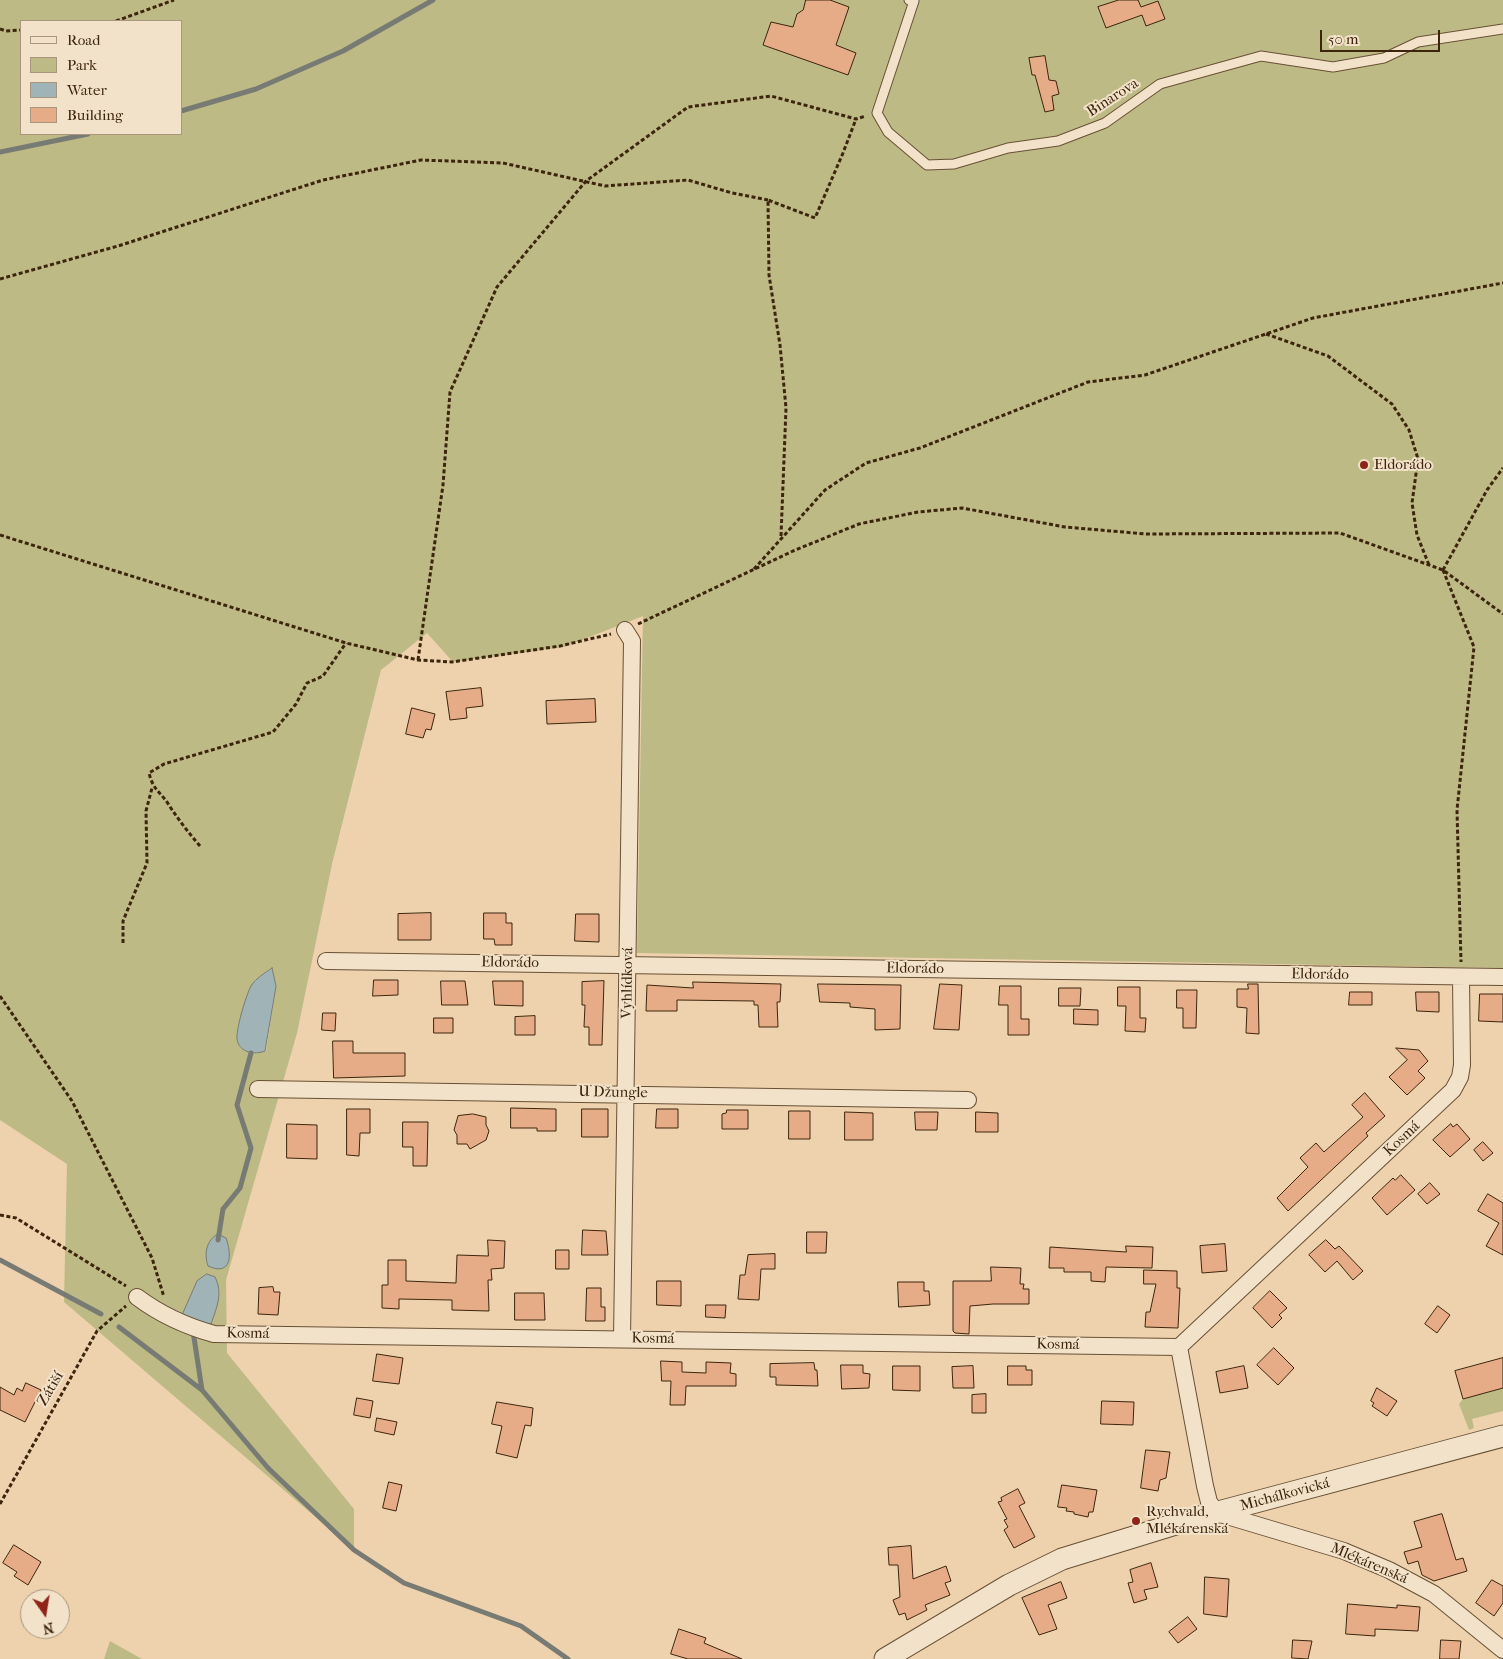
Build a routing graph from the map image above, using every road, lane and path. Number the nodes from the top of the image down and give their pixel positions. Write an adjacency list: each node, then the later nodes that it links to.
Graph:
1 (174, 0): 3 (path)
2 (909, 0): 7 (lane)
3 (119, 20)
4 (0, 29): 6 (path)
5 (1503, 29): 7 (lane, Binarova)
6 (20, 30)
7 (876, 113): 8 (path)
8 (856, 119): 9 (path); 10 (path)
9 (586, 181): 10 (path); 11 (path); 23 (path)
10 (768, 200): 16 (path)
11 (0, 279)
12 (1503, 283): 13 (path)
13 (1266, 334): 16 (path); 17 (path)
14 (1503, 468): 18 (path)
15 (0, 535): 22 (path)
16 (781, 536): 19 (path)
17 (1429, 565): 18 (path); 19 (path)
18 (1443, 570): 20 (path); 29 (path)
19 (752, 571): 21 (path)
20 (1503, 614)
21 (625, 630): 23 (path); 28 (street, Vyhlídková)
22 (346, 642): 23 (path); 24 (path)
23 (418, 660)
24 (152, 787): 25 (path); 26 (path)
25 (200, 846)
26 (123, 943)
27 (326, 961): 28 (street, Eldorádo)
28 (628, 964): 29 (street, Eldorádo); 33 (street, Vyhlídková)
29 (1461, 977): 30 (street, Eldorádo); 39 (street, Kosmá)
30 (1503, 977)
31 (0, 996): 37 (path)
32 (258, 1089): 33 (street, U Džungle)
33 (627, 1093): 34 (street, U Džungle); 38 (street, Vyhlídková)
34 (968, 1100)
35 (0, 1215): 36 (path)
36 (137, 1297): 37 (street, Kosmá); 41 (path, Zátiší)
37 (171, 1318): 38 (street, Kosmá)
38 (622, 1338): 39 (street, Kosmá)
39 (1180, 1347): 42 (street)
40 (1503, 1436): 42 (street, Michálkovická)
41 (0, 1504)
42 (1217, 1513): 43 (street, Mlékárenská); 44 (street, Michálkovická)
43 (1503, 1650)
44 (885, 1659)

